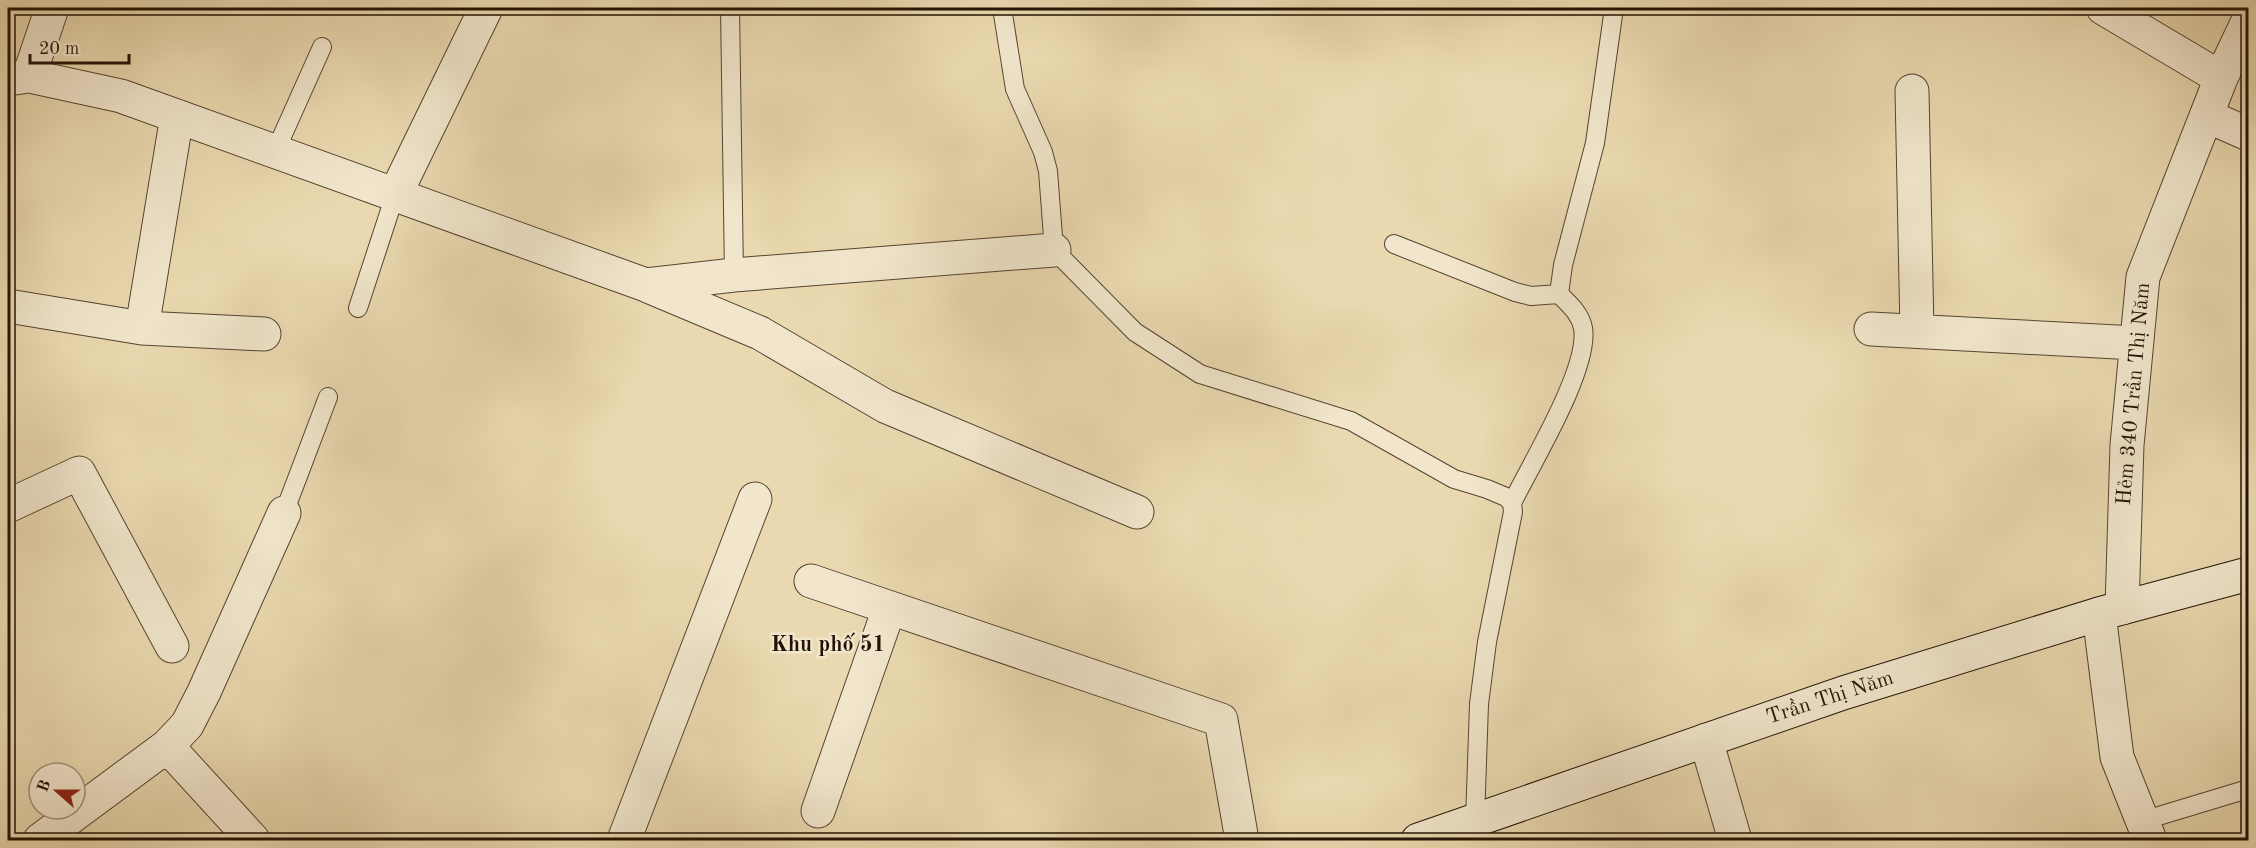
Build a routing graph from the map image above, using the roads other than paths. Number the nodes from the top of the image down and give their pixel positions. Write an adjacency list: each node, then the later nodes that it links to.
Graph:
1 (51, 8): 9 (street)
2 (486, 8): 16 (street)
3 (730, 8): 19 (lane)
4 (1002, 8): 18 (lane)
5 (1614, 8): 21 (lane)
6 (2103, 8): 10 (street)
7 (2248, 21): 10 (street, Hẻm 340 Trần Thị Năm)
8 (322, 47): 15 (lane)
9 (18, 78): 12 (street)
10 (2221, 78): 13 (street, Hẻm 340 Trần Thị Năm)
11 (1912, 91): 26 (street)
12 (177, 116): 15 (street); 24 (street)
13 (2207, 116): 14 (street); 28 (street, Hẻm 340 Trần Thị Năm)
14 (2248, 134)
15 (274, 152): 16 (street)
16 (395, 195): 20 (street); 23 (lane)
17 (1394, 244): 21 (lane)
18 (1054, 250): 19 (street); 31 (lane)
19 (734, 275): 20 (street)
20 (646, 285): 33 (street)
21 (1559, 294): 31 (lane)
22 (8, 306): 24 (street)
23 (358, 308)
24 (142, 328): 27 (street)
25 (1871, 329): 26 (street)
26 (1917, 331): 28 (street)
27 (264, 334)
28 (2136, 343): 38 (street, Hẻm 340 Trần Thị Năm)
29 (328, 398): 34 (lane)
30 (755, 500): 48 (street)
31 (1512, 503): 44 (lane)
32 (8, 506): 39 (street)
33 (1137, 512)
34 (284, 513): 41 (street)
35 (2248, 574): 38 (street, Trần Thị Năm)
36 (811, 581): 37 (street)
37 (888, 609): 43 (street); 49 (street)
38 (2110, 611): 40 (street, Trần Thị Năm); 45 (street, Hẻm 340 Trần Thị Năm)
39 (172, 646)
40 (1706, 740): 44 (street, Trần Thị Năm); 51 (street)
41 (167, 746): 46 (street); 47 (street)
42 (2248, 789): 45 (lane)
43 (818, 811)
44 (1475, 821): 50 (street, Trần Thị Năm)
45 (2146, 830)
46 (40, 840)
47 (253, 840)
48 (624, 840)
49 (1242, 840)
50 (1418, 840)
51 (1735, 840)

